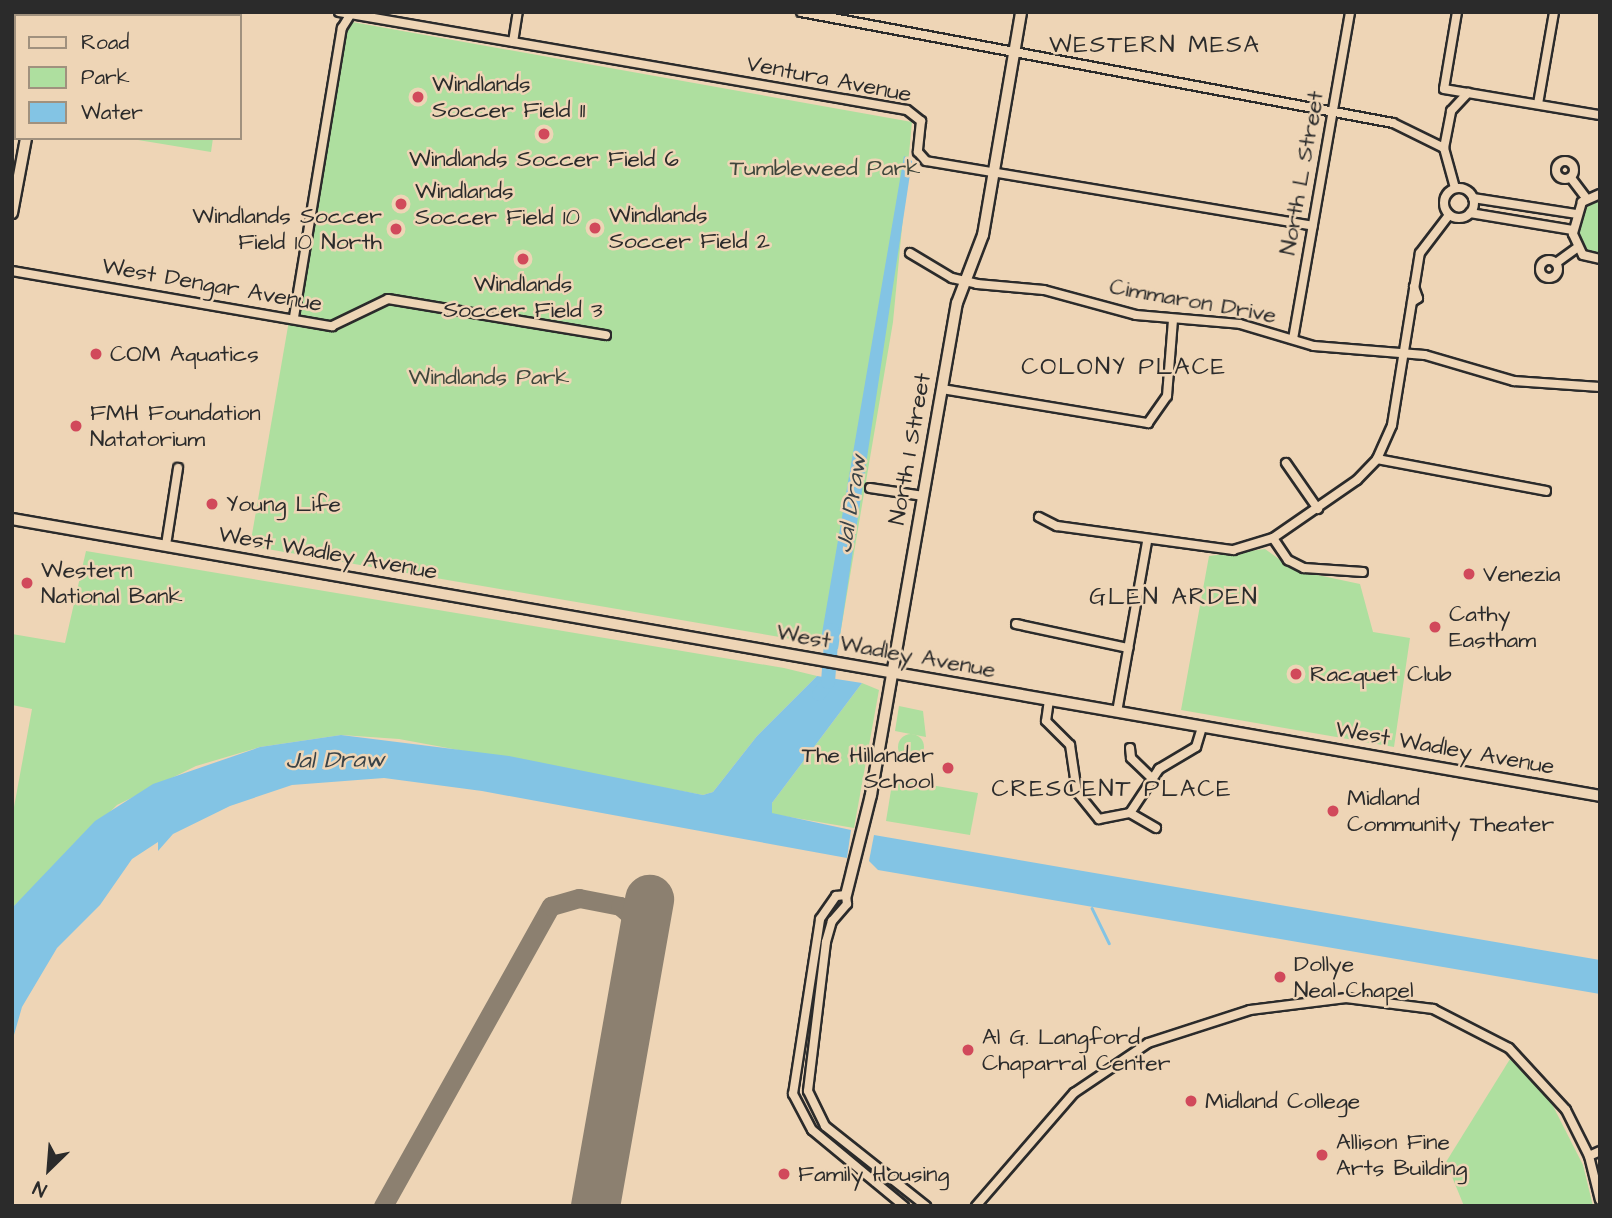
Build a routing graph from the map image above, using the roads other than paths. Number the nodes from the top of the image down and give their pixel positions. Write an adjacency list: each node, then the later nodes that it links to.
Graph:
1 (339, 12): 8 (street, Ventura Avenue)
2 (518, 12): 10 (street)
3 (801, 12): 9 (street)
4 (1021, 12): 11 (main road, North I Street)
5 (1350, 12): 14 (street, North L Street)
6 (1457, 12): 12 (street)
7 (1554, 12): 13 (street)
8 (352, 13): 10 (street, Ventura Avenue); 36 (street)
9 (818, 14): 11 (street)
10 (513, 42): 18 (street, Ventura Avenue)
11 (1015, 50): 14 (street); 18 (main road, North I Street)
12 (1468, 93): 13 (street); 17 (street)
13 (1538, 104): 15 (street)
14 (1332, 113): 17 (street); 28 (street, North L Street)
15 (1600, 115)
16 (26, 140): 24 (main road)
17 (1444, 148): 20 (street)
18 (994, 172): 28 (street, Ventura Avenue); 35 (main road, North I Street)
19 (1571, 178): 23 (street)
20 (1455, 188): 22 (street); 27 (street)
21 (1600, 194): 23 (street)
22 (1473, 198): 25 (street); 26 (street)
23 (1586, 198): 26 (street)
24 (12, 213)
25 (1471, 213): 27 (street); 29 (street)
26 (1576, 214): 29 (street)
27 (1449, 215): 40 (street)
28 (1313, 226): 39 (street, North L Street)
29 (1573, 230): 30 (street)
30 (1577, 248): 32 (street); 33 (street)
31 (911, 253): 35 (street, Cimmaron Drive)
32 (1600, 259)
33 (1556, 263)
34 (12, 271): 36 (street, West Dengar Avenue)
35 (965, 282): 37 (street, Cimmaron Drive); 42 (main road, North I Street)
36 (294, 317): 38 (street, West Dengar Avenue)
37 (1173, 319): 39 (street, Cimmaron Drive); 42 (street)
38 (606, 335)
39 (1293, 340): 40 (street, Cimmaron Drive)
40 (1403, 352): 41 (street, Cimmaron Drive); 43 (street)
41 (1600, 387)
42 (942, 389): 48 (main road, North I Street)
43 (1377, 459): 47 (street); 49 (street)
44 (1286, 463): 49 (street)
45 (178, 468): 56 (street)
46 (870, 488): 48 (street)
47 (1546, 491)
48 (923, 496): 60 (main road, North I Street)
49 (1318, 509): 54 (street)
50 (12, 510): 53 (main road)
51 (1039, 517): 55 (street)
52 (12, 519): 53 (main road, West Wadley Avenue)
53 (29, 522): 56 (main road, West Wadley Avenue)
54 (1273, 538): 55 (street); 57 (street)
55 (1147, 541): 59 (street)
56 (166, 545): 60 (main road, West Wadley Avenue)
57 (1363, 572)
58 (1016, 624): 59 (street)
59 (1128, 648): 62 (street)
60 (892, 674): 61 (main road, West Wadley Avenue); 69 (main road, North I Street)
61 (1049, 700): 62 (main road, West Wadley Avenue); 67 (street)
62 (1117, 712): 63 (main road, West Wadley Avenue)
63 (1202, 727): 65 (street); 66 (main road, West Wadley Avenue)
64 (1130, 748): 65 (street)
65 (1153, 779): 67 (street)
66 (1600, 796)
67 (1130, 813): 68 (street)
68 (1156, 828)
69 (846, 895): 70 (street); 71 (street)
70 (804, 1014): 71 (street); 75 (street)
71 (816, 1017): 76 (street)
72 (1600, 1151): 73 (street)
73 (1589, 1156): 74 (street); 77 (street)
74 (1600, 1200)
75 (904, 1206)
76 (926, 1206)
77 (976, 1206)

